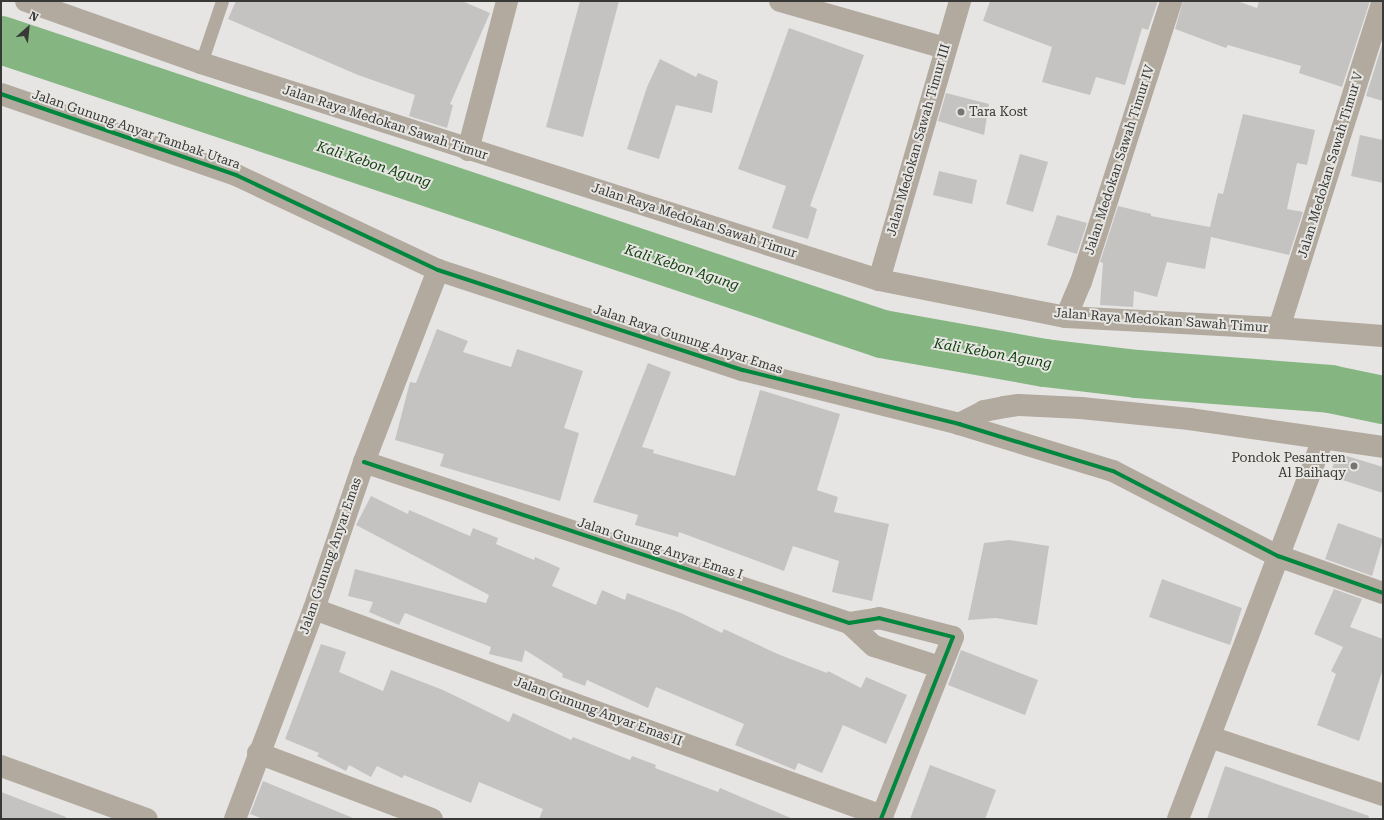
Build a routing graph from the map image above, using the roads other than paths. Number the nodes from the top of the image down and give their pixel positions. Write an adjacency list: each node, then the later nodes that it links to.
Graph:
1 (26, 1): 9 (street, Jalan Raya Medokan Sawah Timur)
2 (222, 1): 9 (lane)
3 (507, 1): 11 (street)
4 (780, 1): 8 (street)
5 (960, 1): 8 (street, Jalan Medokan Sawah Timur III)
6 (1171, 1): 14 (street, Jalan Medokan Sawah Timur IV)
7 (1383, 1): 15 (street, Jalan Medokan Sawah Timur V)
8 (945, 48): 13 (street, Jalan Medokan Sawah Timur III)
9 (201, 63): 11 (street, Jalan Raya Medokan Sawah Timur)
10 (1, 94): 12 (street, Jalan Gunung Anyar Tambak Utara)
11 (468, 150): 13 (street, Jalan Raya Medokan Sawah Timur)
12 (438, 270): 17 (street, Jalan Raya Gunung Anyar Emas); 20 (street, Jalan Gunung Anyar Emas)
13 (879, 280): 14 (street, Jalan Raya Medokan Sawah Timur)
14 (1066, 317): 15 (street, Jalan Raya Medokan Sawah Timur)
15 (1279, 328): 16 (street, Jalan Raya Medokan Sawah Timur)
16 (1383, 336)
17 (959, 424): 18 (street); 21 (street, Jalan Raya Gunung Anyar Emas)
18 (1323, 440): 19 (street); 21 (street)
19 (1383, 447)
20 (364, 462): 23 (street, Jalan Gunung Anyar Emas); 24 (street, Jalan Gunung Anyar Emas I)
21 (1278, 556): 22 (street, Jalan Raya Gunung Anyar Emas); 26 (street)
22 (1383, 593)
23 (314, 608): 27 (street, Jalan Gunung Anyar Emas); 30 (street, Jalan Gunung Anyar Emas II)
24 (849, 623): 25 (street); 25 (street, Jalan Gunung Anyar Emas I)
25 (940, 667): 30 (street)
26 (1210, 737): 29 (street); 34 (street)
27 (258, 753): 32 (street, Jalan Gunung Anyar Emas); 33 (street)
28 (1, 766): 31 (street)
29 (1383, 795)
30 (881, 817)
31 (147, 819)
32 (235, 819)
33 (432, 819)
34 (1178, 819)

